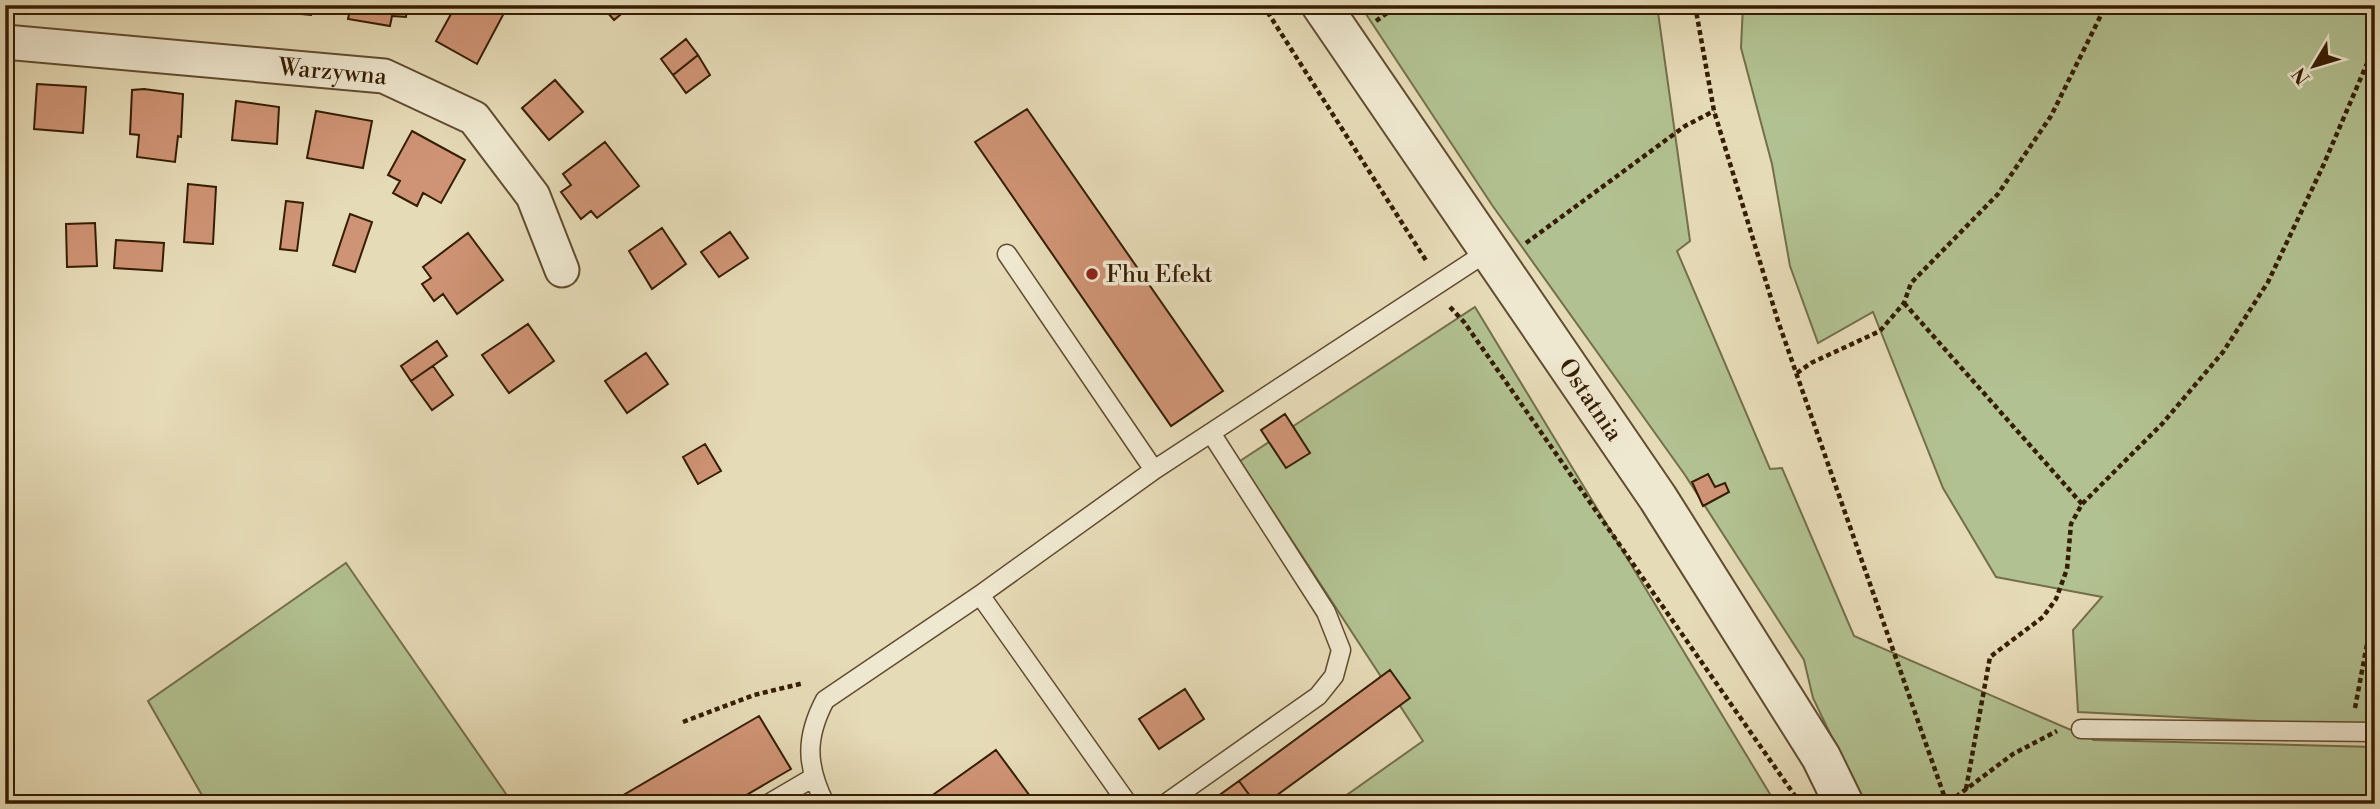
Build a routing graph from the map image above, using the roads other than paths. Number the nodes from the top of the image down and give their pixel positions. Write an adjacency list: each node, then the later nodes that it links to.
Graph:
1 (1321, 5): 3 (street, Ostatnia)
2 (5, 42): 5 (street, Warzywna)
3 (1504, 249): 6 (lane); 16 (street, Ostatnia)
4 (1007, 254): 7 (lane)
5 (562, 270)
6 (1211, 433): 7 (lane); 15 (lane)
7 (1154, 470): 8 (lane)
8 (980, 595): 11 (lane); 14 (lane)
9 (2081, 729): 10 (lane)
10 (2375, 732)
11 (814, 777): 12 (lane); 13 (lane)
12 (768, 804)
13 (825, 804)
14 (1128, 804)
15 (1166, 804)
16 (1844, 804)

